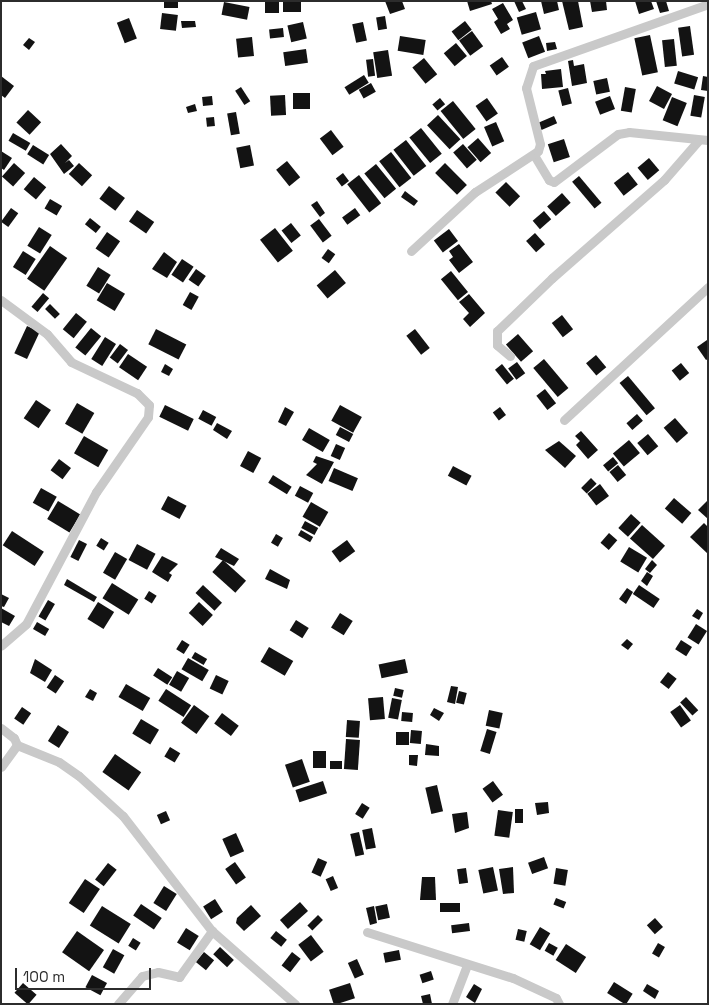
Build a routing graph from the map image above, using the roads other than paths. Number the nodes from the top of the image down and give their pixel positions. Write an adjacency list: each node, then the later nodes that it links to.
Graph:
1 (708, 4): 3 (street)
2 (703, 141): 3 (street); 7 (street)
3 (534, 155): 4 (street)
4 (411, 251)
5 (708, 287): 8 (street)
6 (1, 300): 9 (street)
7 (510, 356)
8 (564, 420)
9 (1, 646)
10 (1, 728): 11 (street)
11 (17, 745): 12 (street); 13 (street)
12 (1, 767)
13 (212, 931): 16 (street); 17 (street)
14 (367, 932): 15 (street)
15 (467, 965): 18 (street); 19 (street)
16 (118, 1004)
17 (295, 1004)
18 (452, 1004)
19 (559, 1004)

